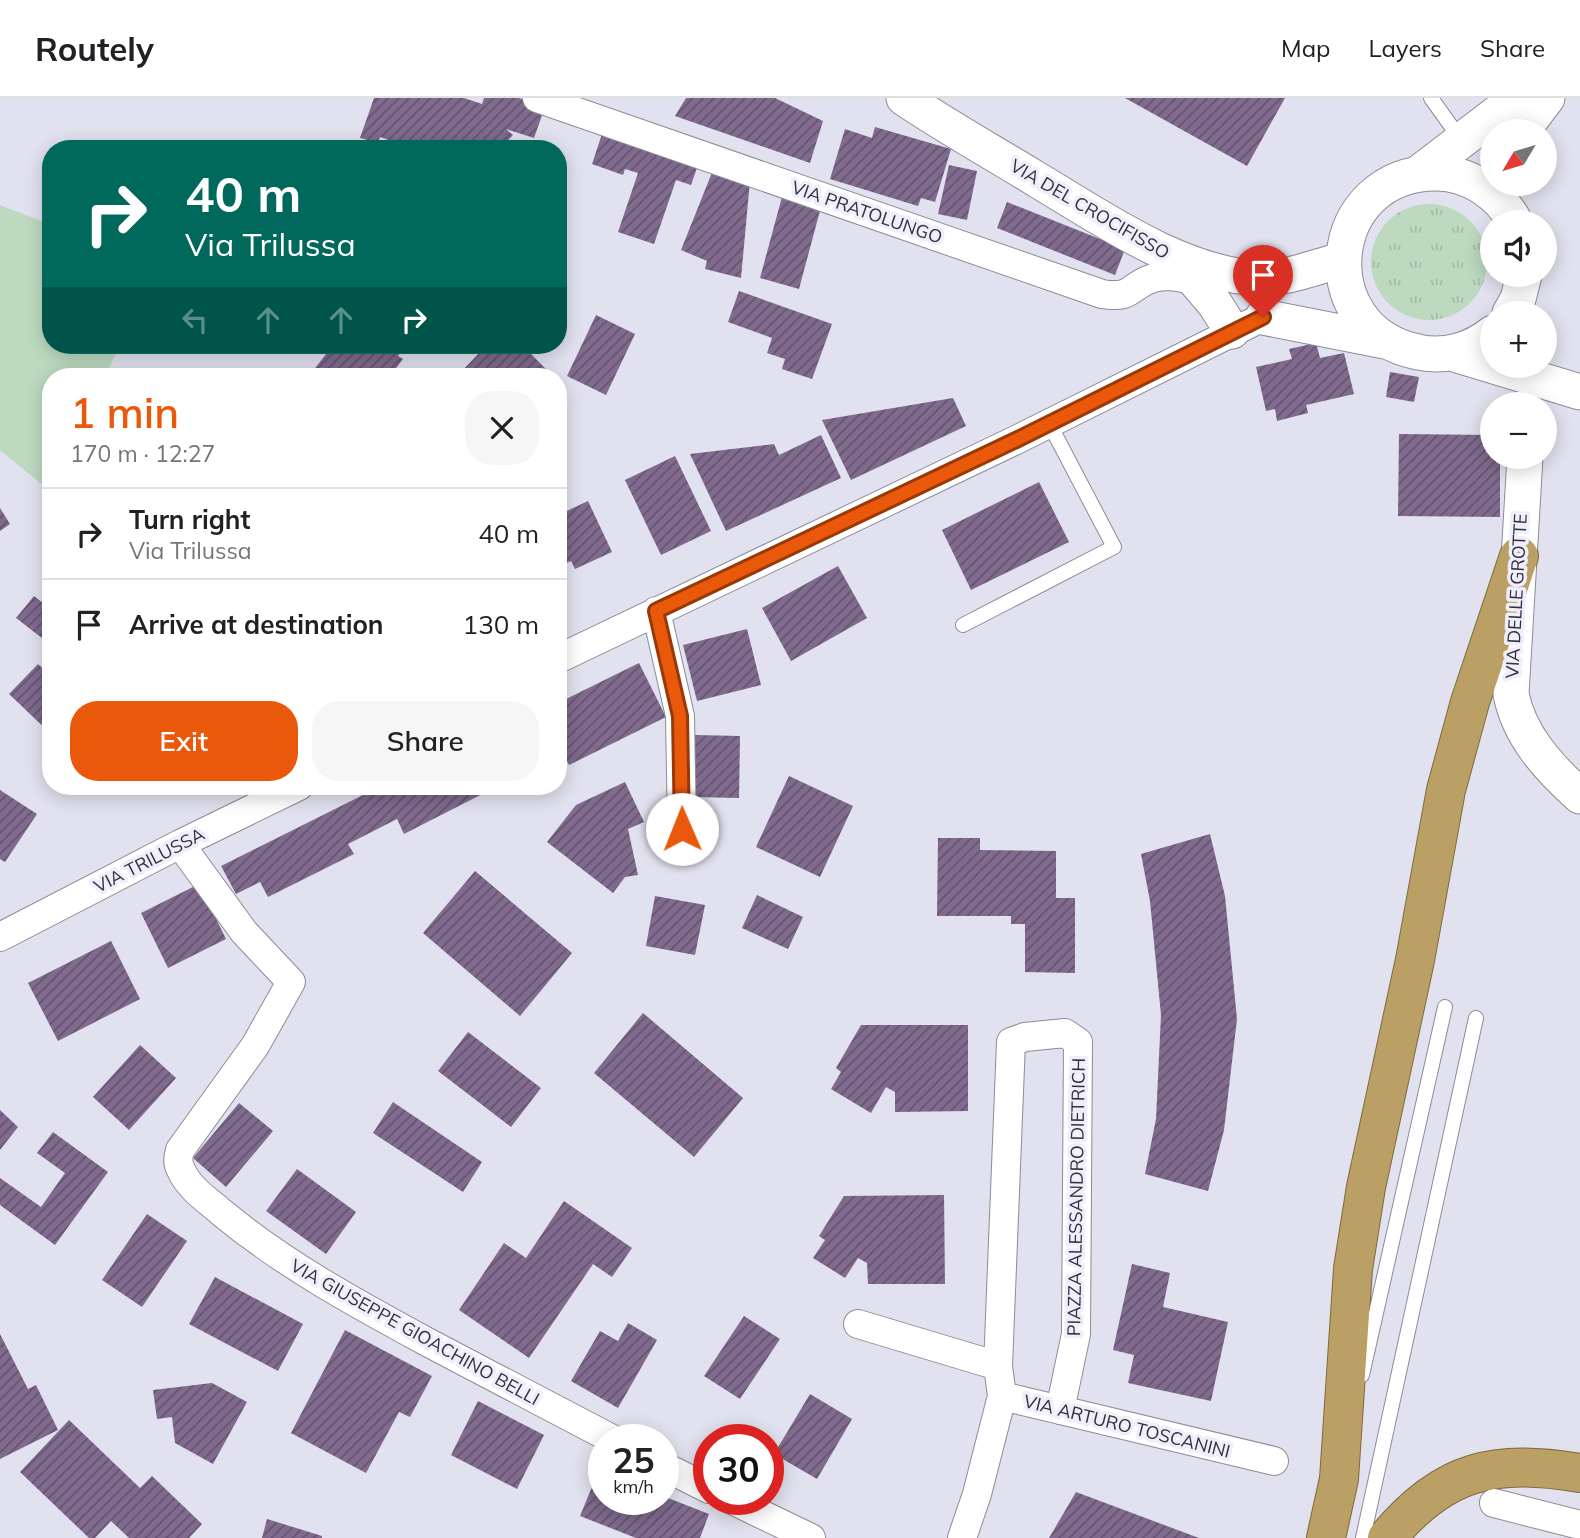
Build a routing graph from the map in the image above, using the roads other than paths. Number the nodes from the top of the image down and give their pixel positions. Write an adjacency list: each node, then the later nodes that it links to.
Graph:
1 (537, 98): 11 (street, VIA PRATOLUNGO)
2 (905, 98): 11 (street, VIA DEL CROCIFISSO)
3 (1432, 98): 7 (lane)
4 (1517, 98): 7 (street)
5 (1547, 98): 6 (street)
6 (1531, 119)
7 (1461, 140): 8 (street)
8 (1419, 173): 9 (street); 10 (street)
9 (1507, 203)
10 (1339, 250): 11 (street, VIA DEL CROCIFISSO); 12 (street); 13 (street)
11 (1187, 270): 12 (street)
12 (1248, 324): 13 (street); 18 (street)
13 (1385, 341): 15 (street)
14 (1480, 341): 15 (street)
15 (1451, 353): 16 (street)
16 (1528, 383): 17 (street)
17 (1580, 392)
18 (1049, 423): 21 (street); 22 (lane)
19 (1524, 469): 20 (street, VIA DELLE GROTTE)
20 (1519, 556): 25 (street, VIA DELLE GROTTE); 38 (highway)
21 (656, 611): 23 (street); 26 (street)
22 (963, 625)
23 (567, 655)
24 (281, 795): 27 (street, VIA TRILUSSA)
25 (1580, 796)
26 (682, 829)
27 (180, 844): 28 (street, VIA TRILUSSA); 35 (street, VIA GIUSEPPE GIOACHINO BELLI)
28 (0, 937)
29 (1445, 1007): 38 (lane)
30 (1476, 1018): 45 (lane)
31 (858, 1324): 32 (street)
32 (998, 1366): 33 (street, PIAZZA ALESSANDRO DIETRICH); 34 (street, PIAZZA ALESSANDRO DIETRICH)
33 (1002, 1396): 34 (street, VIA ARTURO TOSCANINI); 43 (street, VIA ARTURO TOSCANINI)
34 (1060, 1410): 36 (street, VIA ARTURO TOSCANINI)
35 (588, 1426)
36 (1274, 1461)
37 (1580, 1473): 46 (highway)
38 (1339, 1479): 44 (highway)
39 (1494, 1503): 41 (street)
40 (763, 1515): 42 (street)
41 (1580, 1525)
42 (811, 1538)
43 (961, 1538)
44 (1326, 1538)
45 (1363, 1538)
46 (1387, 1538)

